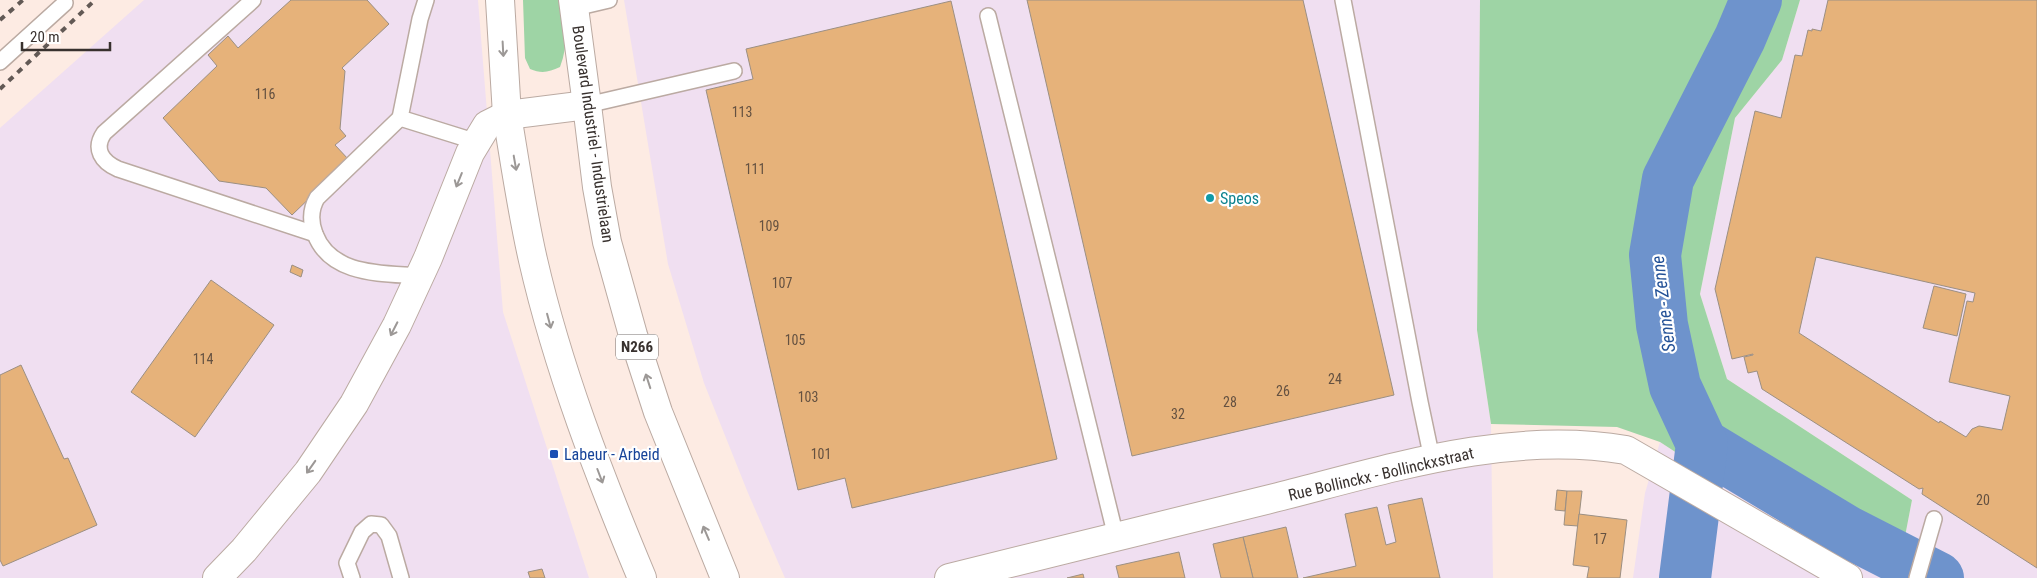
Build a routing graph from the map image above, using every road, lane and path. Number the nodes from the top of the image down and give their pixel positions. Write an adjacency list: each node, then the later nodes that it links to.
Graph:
1 (253, 0): 15 (lane)
2 (426, 0): 13 (lane)
3 (500, 0): 12 (main road, one-way to 12)
4 (609, 0): 7 (lane)
5 (1344, 0): 17 (lane)
6 (65, 3): 9 (lane)
7 (574, 4): 11 (main road, Boulevard Industriel - Industrielaan / N266)
8 (988, 16): 19 (lane)
9 (0, 62)
10 (734, 71): 11 (lane)
11 (587, 105): 12 (main road); 24 (main road, Boulevard Industriel - Industrielaan / N266, one-way to 11)
12 (507, 115): 14 (main road); 23 (main road, one-way to 23)
13 (400, 118): 14 (lane); 15 (lane)
14 (477, 142): 16 (main road, one-way to 16)
15 (315, 234): 16 (lane)
16 (419, 276): 20 (main road, one-way to 20)
17 (1432, 459): 19 (main road, Rue Bollinckx - Bollinckxstraat); 26 (main road, Rue Bollinckx - Bollinckxstraat)
18 (1934, 518): 27 (lane)
19 (1116, 537): 25 (main road, Rue Bollinckx - Bollinckxstraat)
20 (218, 578)
21 (352, 578): 22 (lane)
22 (400, 578)
23 (642, 578)
24 (725, 578)
25 (948, 578)
26 (1848, 578)
27 (1917, 578)

